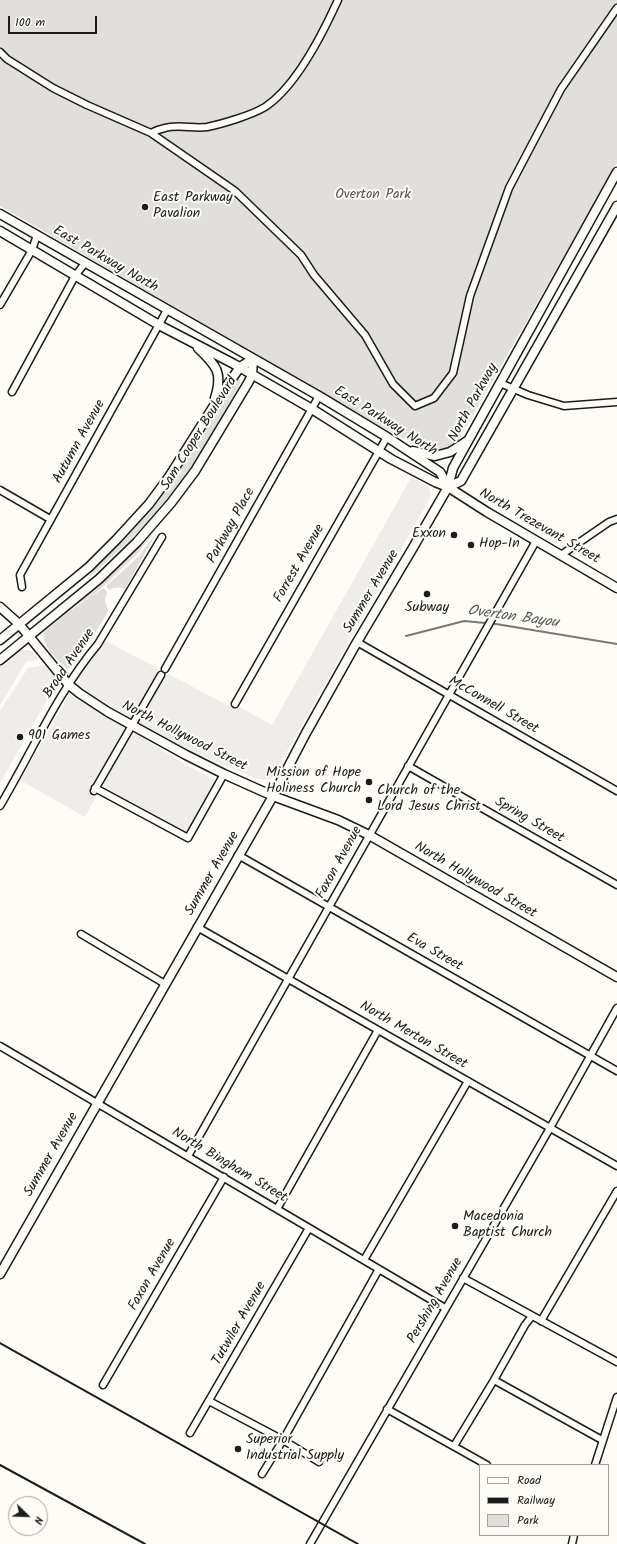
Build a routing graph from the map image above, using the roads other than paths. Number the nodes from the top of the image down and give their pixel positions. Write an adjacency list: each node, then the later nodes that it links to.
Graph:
1 (338, 0): 4 (street)
2 (617, 8): 4 (street)
3 (0, 52): 4 (street)
4 (151, 133)
5 (617, 172): 20 (main road, North Parkway)
6 (617, 206): 21 (main road, North Parkway)
7 (0, 214): 9 (main road, East Parkway North)
8 (0, 231): 10 (main road, East Parkway North)
9 (37, 235): 10 (street); 11 (main road, East Parkway North)
10 (32, 250): 12 (main road, East Parkway North); 13 (street)
11 (85, 263): 12 (street); 14 (main road, East Parkway North)
12 (75, 276): 15 (main road, East Parkway North); 22 (street)
13 (0, 304)
14 (167, 310): 15 (street, Autumn Avenue); 17 (main road, East Parkway North)
15 (160, 325): 16 (main road, East Parkway North); 33 (street, Autumn Avenue)
16 (190, 341): 18 (main road, East Parkway North); 26 (main road)
17 (253, 359): 18 (main road, Sam Cooper Boulevard); 19 (main road, Sam Cooper Boulevard); 23 (main road, East Parkway North)
18 (240, 367): 19 (main road, East Parkway North); 26 (main road, Sam Cooper Boulevard)
19 (252, 375): 25 (main road, East Parkway North); 42 (main road, Sam Cooper Boulevard)
20 (500, 383): 21 (street); 28 (main road, North Parkway)
21 (512, 389): 24 (street); 31 (main road, North Parkway)
22 (12, 392)
23 (319, 396): 25 (street, Parkway Place); 27 (main road, East Parkway North)
24 (617, 402)
25 (312, 409): 30 (main road, East Parkway North); 46 (street, Parkway Place)
26 (212, 410): 41 (main road, Sam Cooper Boulevard)
27 (387, 437): 29 (main road, East Parkway North); 30 (street, Forrest Avenue)
28 (468, 441): 29 (main road); 31 (main road, North Parkway)
29 (408, 450): 31 (main road, East Parkway North)
30 (378, 451): 31 (main road, East Parkway North); 50 (street, Forrest Avenue)
31 (448, 487): 36 (main road, North Trezevant Street); 44 (main road, Summer Avenue)
32 (0, 490): 33 (street)
33 (50, 519): 38 (street, Autumn Avenue)
34 (617, 519): 37 (street)
35 (162, 537): 48 (street, Broad Avenue)
36 (536, 541): 37 (main road, North Trezevant Street); 49 (street, Faxon Avenue)
37 (561, 555): 39 (main road, North Trezevant Street)
38 (22, 587)
39 (617, 588)
40 (0, 607): 41 (main road, North Hollywood Street)
41 (19, 624): 42 (main road, North Hollywood Street); 43 (main road, Sam Cooper Boulevard)
42 (29, 636): 45 (main road, Sam Cooper Boulevard); 48 (main road, North Hollywood Street)
43 (0, 640)
44 (357, 642): 49 (street, McConnell Street); 55 (main road, Summer Avenue)
45 (0, 660)
46 (165, 668)
47 (161, 675): 51 (street)
48 (68, 684): 51 (main road, North Hollywood Street); 56 (street, Broad Avenue)
49 (448, 694): 52 (street, Faxon Avenue); 54 (street, McConnell Street)
50 (235, 704)
51 (131, 725): 53 (main road, North Hollywood Street); 53 (street)
52 (408, 766): 57 (street, Faxon Avenue); 59 (street, Spring Street)
53 (224, 774): 55 (main road, North Hollywood Street)
54 (617, 791)
55 (273, 796): 57 (main road, North Hollywood Street); 58 (main road, Summer Avenue)
56 (0, 804)
57 (369, 835): 60 (street, Faxon Avenue); 63 (main road, North Hollywood Street)
58 (238, 856): 60 (street, Eva Street); 61 (main road, Summer Avenue)
59 (617, 885)
60 (329, 907): 64 (street, Faxon Avenue); 69 (street, Eva Street)
61 (197, 927): 64 (street, North Merton Street); 65 (main road, Summer Avenue)
62 (81, 934): 65 (street)
63 (617, 977)
64 (288, 978): 67 (street, North Merton Street); 74 (street, Faxon Avenue)
65 (165, 984): 72 (main road, Summer Avenue)
66 (617, 1008): 69 (street, Pershing Avenue)
67 (378, 1030): 71 (street, North Merton Street); 78 (street)
68 (0, 1046): 72 (street, North Bingham Street)
69 (590, 1056): 70 (street, Eva Street); 73 (street, Pershing Avenue)
70 (617, 1071)
71 (468, 1081): 73 (street, North Merton Street); 80 (street)
72 (98, 1102): 74 (street, North Bingham Street); 82 (main road, Summer Avenue)
73 (550, 1128): 75 (street, North Merton Street); 83 (street, Pershing Avenue)
74 (188, 1156): 76 (street, North Bingham Street)
75 (617, 1166)
76 (224, 1177): 78 (street, North Bingham Street); 89 (street, Faxon Avenue)
77 (617, 1190): 86 (street)
78 (277, 1209): 79 (street, North Bingham Street)
79 (310, 1228): 80 (street, North Bingham Street); 91 (street, Tutwiler Avenue)
80 (364, 1260): 81 (street, North Bingham Street)
81 (379, 1269): 84 (street, North Bingham Street); 95 (street)
82 (0, 1274)
83 (463, 1278): 84 (street, Pershing Avenue); 85 (street)
84 (446, 1308): 92 (street, Pershing Avenue)
85 (532, 1316): 86 (street); 88 (street)
86 (541, 1321): 87 (street)
87 (617, 1362)
88 (494, 1380): 96 (street); 97 (street)
89 (103, 1385)
90 (617, 1397): 93 (street)
91 (209, 1401): 94 (street, Tutwiler Avenue); 95 (street)
92 (388, 1408): 97 (street); 102 (street, Pershing Avenue)
93 (615, 1410): 96 (street)
94 (190, 1433)
95 (283, 1440): 98 (street); 101 (street)
96 (602, 1440): 100 (street)
97 (454, 1446): 99 (street)
98 (319, 1462)
99 (485, 1464)
100 (595, 1464)
101 (262, 1474)
102 (310, 1544)

